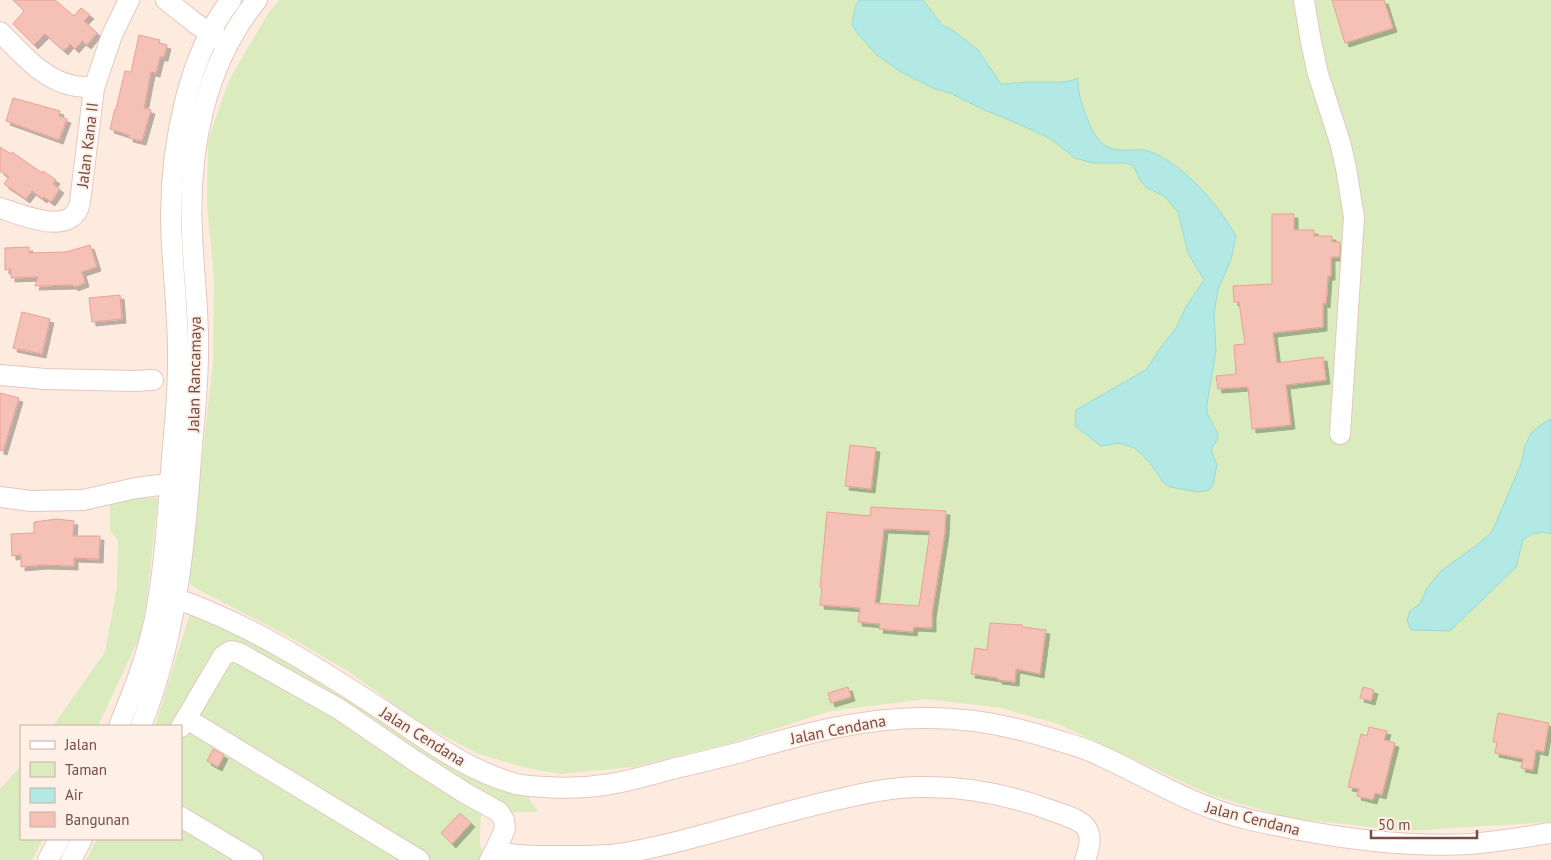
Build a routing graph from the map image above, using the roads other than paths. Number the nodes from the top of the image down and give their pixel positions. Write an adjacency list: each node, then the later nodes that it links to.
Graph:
1 (129, 0): 9 (street, Jalan Kana II)
2 (166, 0): 7 (street)
3 (231, 0): 7 (street, Jalan Rancamaya)
4 (257, 0): 8 (street, Jalan Rancamaya)
5 (1304, 0): 13 (street)
6 (0, 32): 9 (street)
7 (209, 33): 8 (street); 14 (street, Jalan Rancamaya)
8 (227, 43): 14 (street, Jalan Rancamaya)
9 (94, 88): 10 (street, Jalan Kana II)
10 (0, 208)
11 (0, 375): 12 (street)
12 (153, 380)
13 (1340, 434)
14 (180, 483): 15 (street); 16 (street, Jalan Rancamaya)
15 (0, 497)
16 (168, 595): 18 (street, Jalan Rancamaya); 19 (street, Jalan Rancamaya); 21 (street, Jalan Cendana)
17 (184, 723): 24 (street); 29 (street)
18 (118, 725)
19 (141, 725)
20 (182, 818): 28 (street)
21 (1551, 832)
22 (58, 840): 26 (street)
23 (81, 840): 27 (street)
24 (502, 857): 25 (street)
25 (592, 858): 30 (street)
26 (48, 860)
27 (71, 860)
28 (253, 860)
29 (419, 860)
30 (1085, 860)

